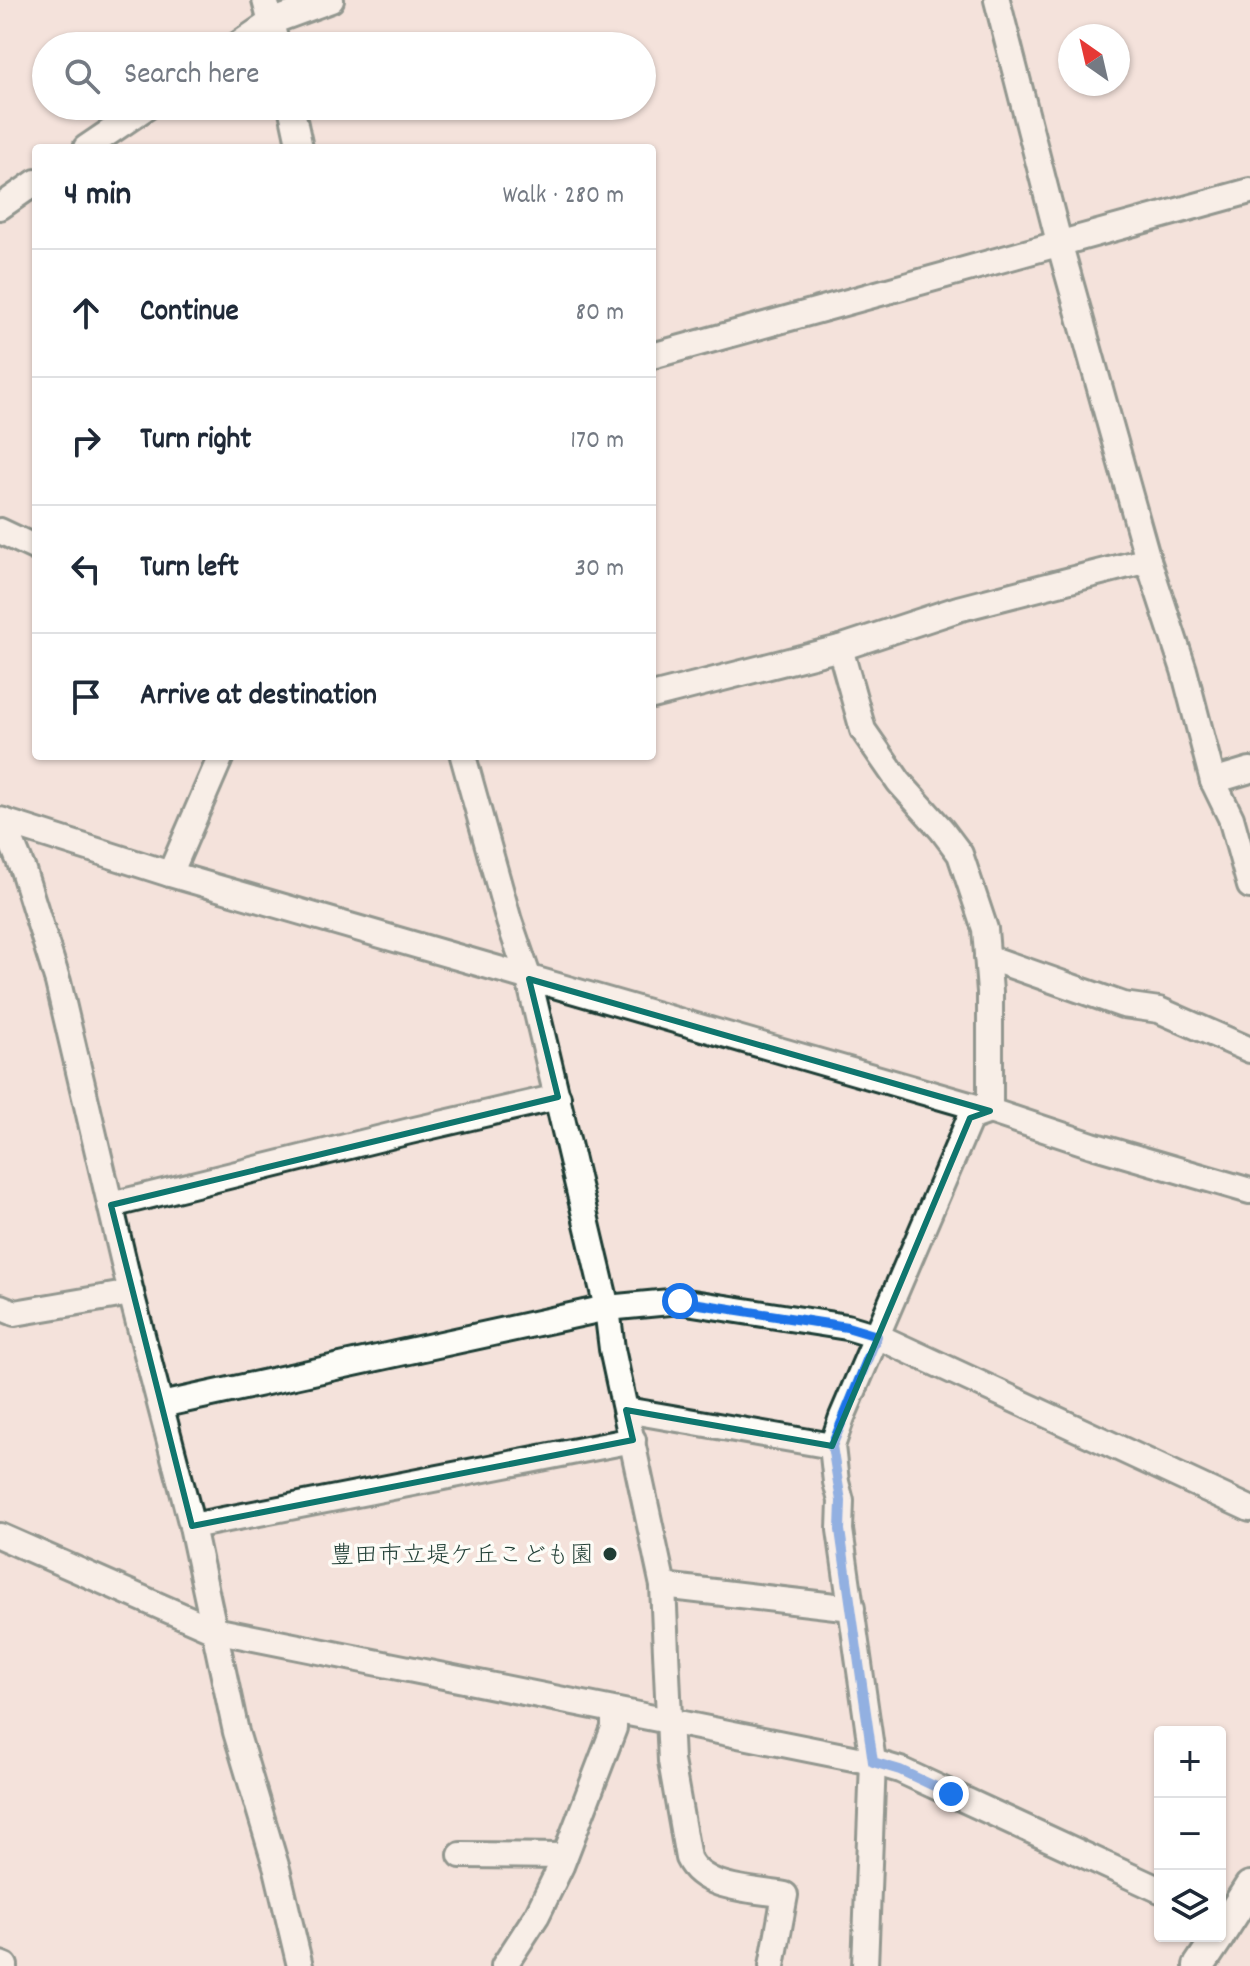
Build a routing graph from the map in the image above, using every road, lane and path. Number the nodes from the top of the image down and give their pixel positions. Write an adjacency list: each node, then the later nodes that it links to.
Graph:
1 (331, 0): 3 (street)
2 (997, 0): 13 (street)
3 (268, 11): 4 (street); 5 (street)
4 (249, 32)
5 (273, 32)
6 (127, 120): 8 (street)
7 (294, 120): 9 (street)
8 (92, 144)
9 (299, 144)
10 (32, 185): 12 (street)
11 (1250, 191): 13 (street)
12 (0, 207)
13 (1059, 242): 14 (street); 17 (street)
14 (656, 355)
15 (0, 531): 16 (street)
16 (32, 546)
17 (1148, 560): 18 (street); 23 (street)
18 (840, 648): 19 (street); 27 (street)
19 (656, 695)
20 (219, 760): 25 (street)
21 (464, 760): 28 (street)
22 (1250, 770): 23 (street)
23 (1213, 781): 26 (street)
24 (2, 820): 25 (street); 33 (street)
25 (170, 874): 28 (street)
26 (1250, 886)
27 (987, 957): 29 (street); 31 (street)
28 (529, 979): 30 (street); 31 (street)
29 (1250, 1050)
30 (558, 1097): 33 (street); 36 (street)
31 (990, 1111): 32 (street); 37 (street)
32 (1250, 1191)
33 (111, 1205): 34 (street)
34 (131, 1293): 35 (street); 38 (street)
35 (0, 1307)
36 (607, 1308): 37 (street); 38 (street); 39 (street)
37 (877, 1336): 41 (street); 42 (street)
38 (161, 1405): 43 (street)
39 (626, 1410): 40 (street); 41 (street)
40 (633, 1440): 43 (street); 45 (street)
41 (832, 1446): 46 (street)
42 (1250, 1509)
43 (192, 1526): 47 (street)
44 (1, 1540): 47 (street)
45 (663, 1586): 46 (street); 49 (street)
46 (852, 1608): 50 (street)
47 (214, 1630): 48 (street); 58 (street)
48 (614, 1711): 49 (street); 52 (street)
49 (671, 1720): 50 (street); 60 (street)
50 (873, 1762): 53 (street); 61 (street)
51 (461, 1855): 52 (street)
52 (564, 1856): 59 (street)
53 (1154, 1887)
54 (1250, 1890): 55 (street); 56 (main road)
55 (1226, 1903)
56 (1226, 1925)
57 (1214, 1942): 62 (main road)
58 (300, 1966)
59 (504, 1966)
60 (772, 1966)
61 (865, 1966)
62 (1199, 1966)

